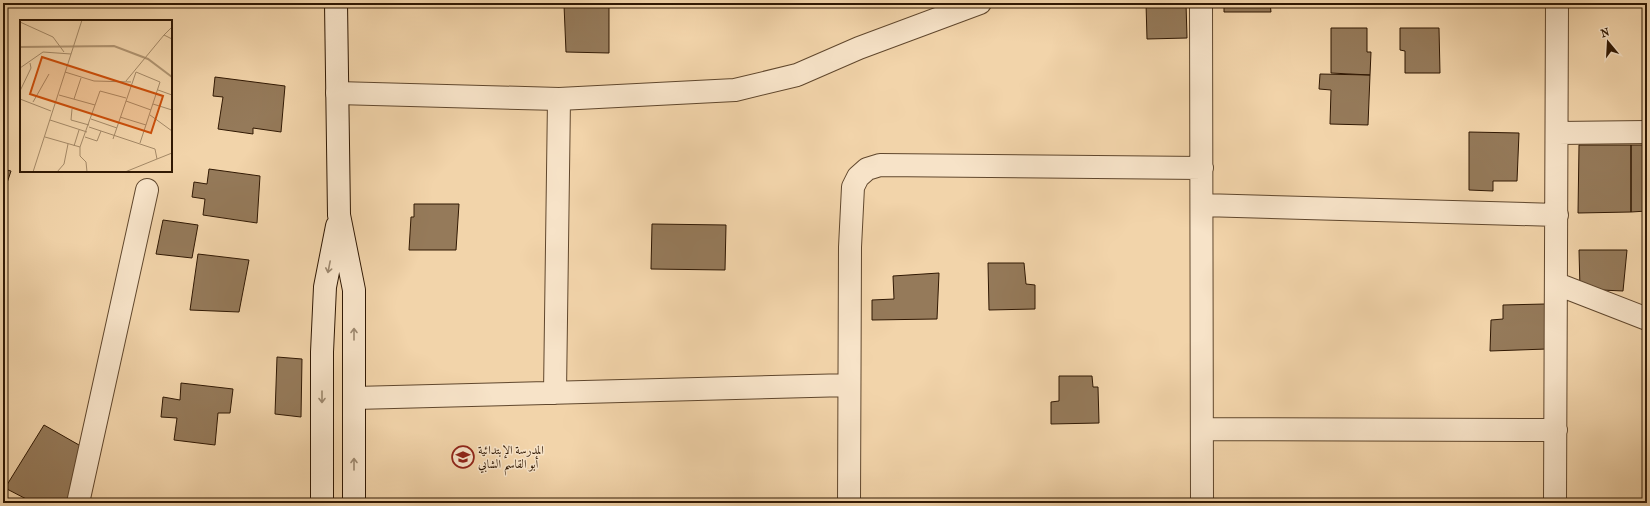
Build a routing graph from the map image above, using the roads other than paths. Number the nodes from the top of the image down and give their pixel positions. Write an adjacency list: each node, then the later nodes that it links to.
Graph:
1 (336, 3): 5 (street)
2 (980, 3): 6 (street)
3 (1201, 3): 9 (street)
4 (1557, 3): 8 (street)
5 (337, 93): 6 (street); 12 (street)
6 (560, 99): 17 (street)
7 (1647, 132): 8 (street)
8 (1558, 133): 13 (street)
9 (1202, 168): 11 (street); 16 (street)
10 (147, 190): 21 (street)
11 (1202, 205): 13 (street); 19 (street)
12 (339, 215): 18 (street, one-way to 12); 22 (street, one-way to 22)
13 (1557, 215): 14 (street)
14 (1557, 284): 15 (street); 20 (street)
15 (1647, 319)
16 (850, 385): 17 (street); 24 (street)
17 (555, 393): 18 (street)
18 (355, 398): 23 (street, one-way to 18)
19 (1202, 429): 20 (street); 25 (street)
20 (1556, 430): 26 (street)
21 (78, 503)
22 (322, 503)
23 (354, 503)
24 (849, 503)
25 (1202, 503)
26 (1555, 503)

